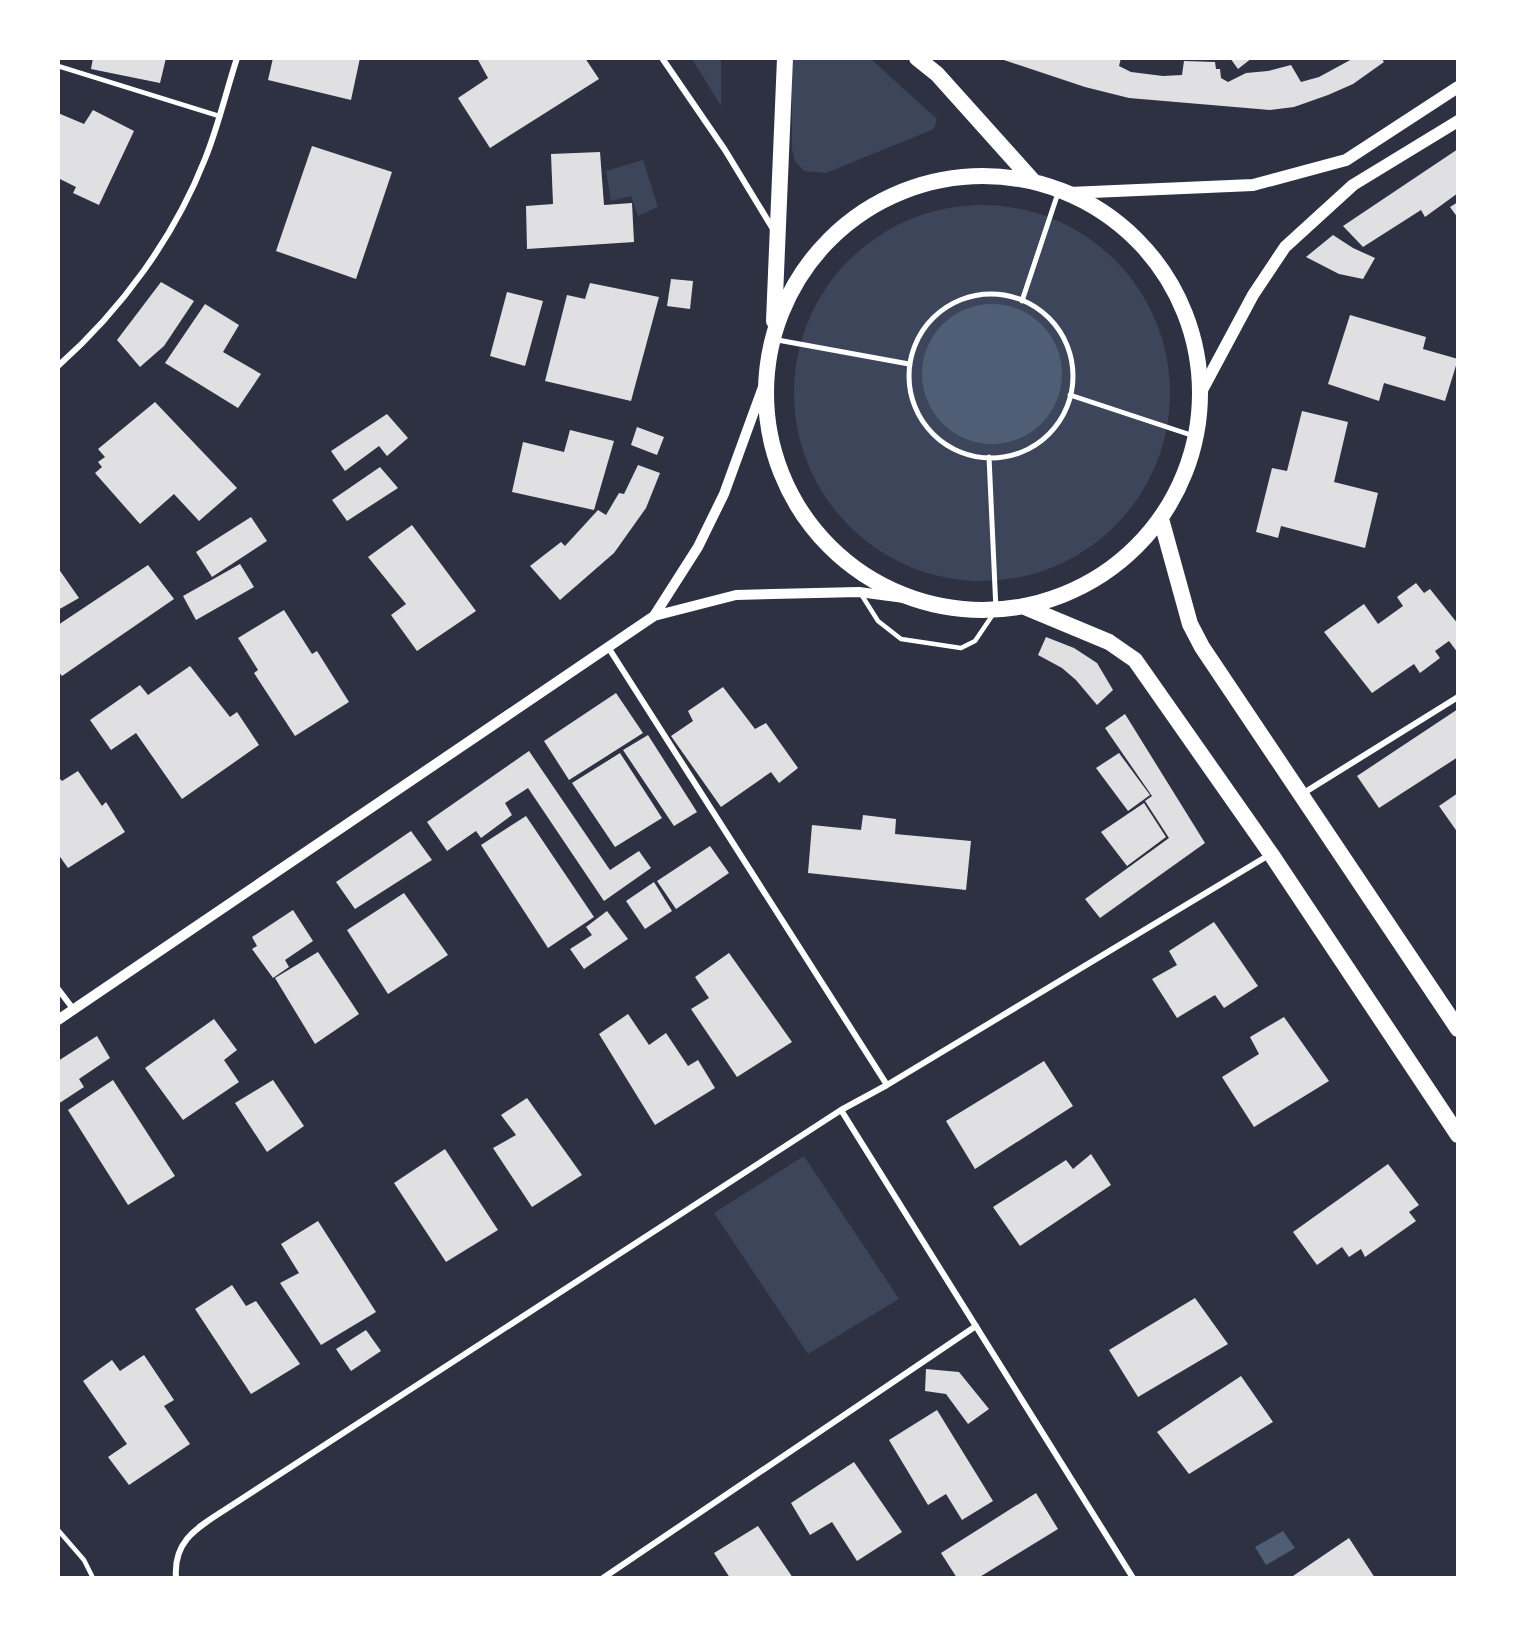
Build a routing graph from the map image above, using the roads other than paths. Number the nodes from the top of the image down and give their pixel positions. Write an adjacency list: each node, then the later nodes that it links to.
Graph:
1 (237, 58): 7 (street)
2 (662, 58): 11 (street)
3 (785, 58): 11 (highway)
4 (917, 58): 9 (highway)
5 (58, 66): 7 (lane)
6 (1458, 87): 10 (main road)
7 (219, 116): 15 (street)
8 (1458, 121): 17 (main road)
9 (1034, 182): 10 (highway); 13 (highway)
10 (1064, 192): 12 (street); 17 (highway)
11 (777, 235): 13 (highway)
12 (1022, 301): 14 (street); 18 (street)
13 (772, 334): 14 (street); 16 (highway)
14 (909, 364): 20 (street)
15 (58, 366)
16 (764, 387): 23 (highway); 26 (street)
17 (1202, 392): 19 (highway)
18 (1070, 395): 19 (street); 20 (street)
19 (1197, 437): 21 (highway)
20 (989, 458): 25 (street)
21 (1161, 519): 24 (highway); 29 (highway)
22 (859, 592): 23 (street); 25 (lane); 26 (street)
23 (912, 599): 25 (highway)
24 (1025, 607): 25 (highway); 30 (highway)
25 (996, 610)
26 (654, 616): 27 (street)
27 (608, 647): 32 (street); 35 (street)
28 (1458, 697): 29 (street)
29 (1301, 795): 34 (highway)
30 (1271, 854): 35 (street); 37 (highway)
31 (58, 988): 32 (street)
32 (74, 1010): 33 (street)
33 (58, 1020)
34 (1458, 1029)
35 (887, 1085): 36 (street)
36 (841, 1110): 38 (street); 41 (street)
37 (1458, 1135)
38 (976, 1326): 42 (street); 43 (street)
39 (58, 1530): 40 (lane)
40 (93, 1578)
41 (176, 1578)
42 (603, 1578)
43 (1133, 1578)

